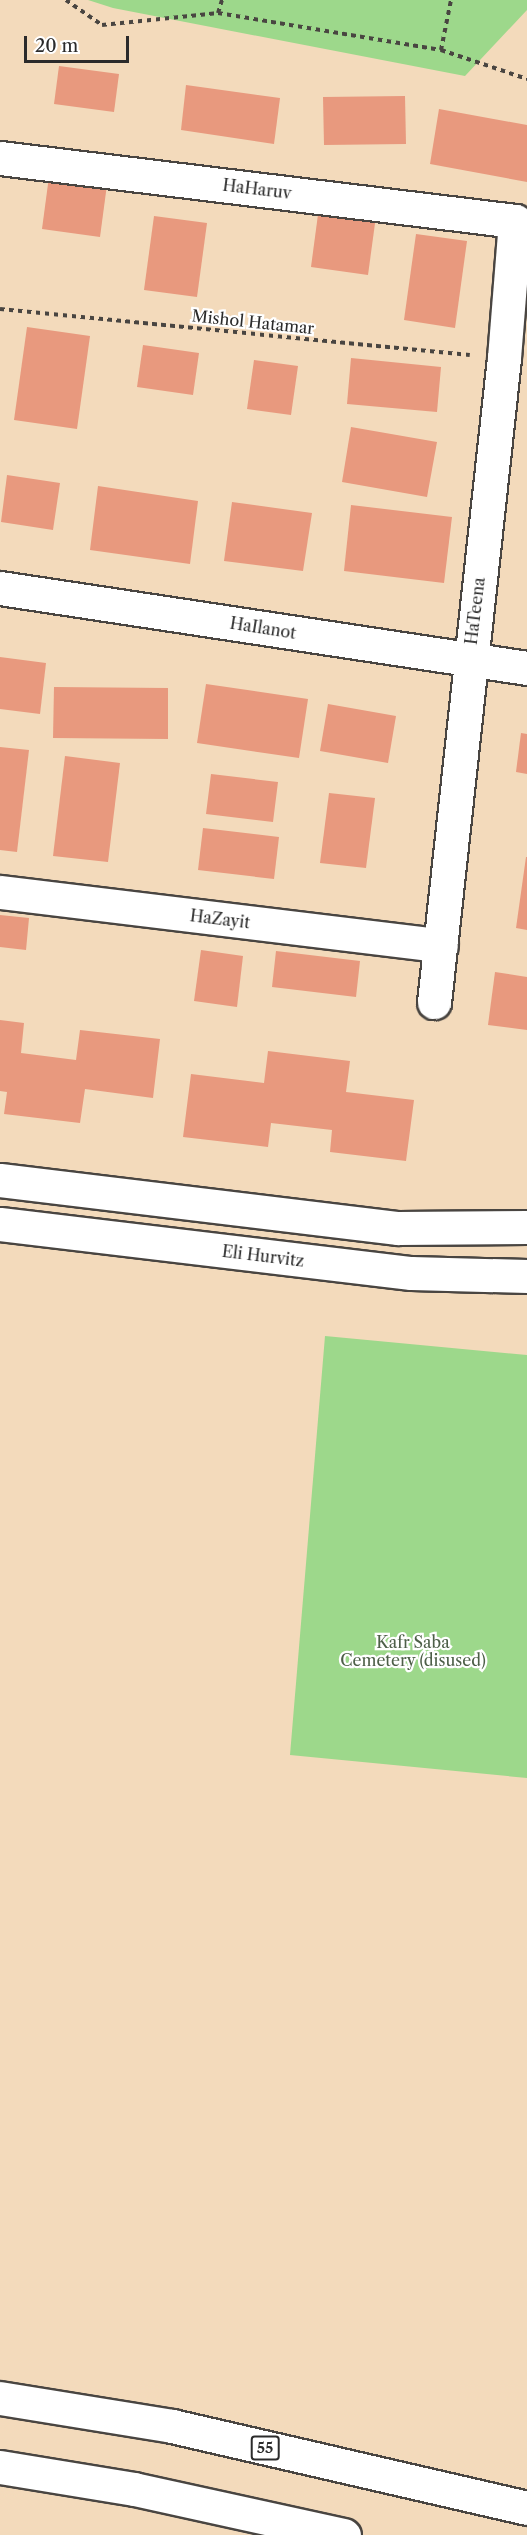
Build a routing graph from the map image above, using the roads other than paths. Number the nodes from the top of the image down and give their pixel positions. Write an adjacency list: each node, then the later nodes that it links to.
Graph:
1 (0, 158): 2 (main road, HaHaruv)
2 (515, 221): 4 (main road, HaTeena)
3 (0, 588): 4 (main road, HaIlanot)
4 (469, 659): 5 (main road, HaIlanot); 7 (main road, HaTeena)
5 (527, 668)
6 (0, 892): 7 (main road, HaZayit)
7 (441, 945): 8 (main road, HaTeena)
8 (434, 1002)
9 (0, 1180): 11 (main road)
10 (0, 1224): 12 (main road, Eli Hurvitz)
11 (527, 1227)
12 (527, 1276)
13 (0, 2398): 15 (main road, 55)
14 (0, 2467): 16 (main road)
15 (527, 2508)
16 (344, 2535)

